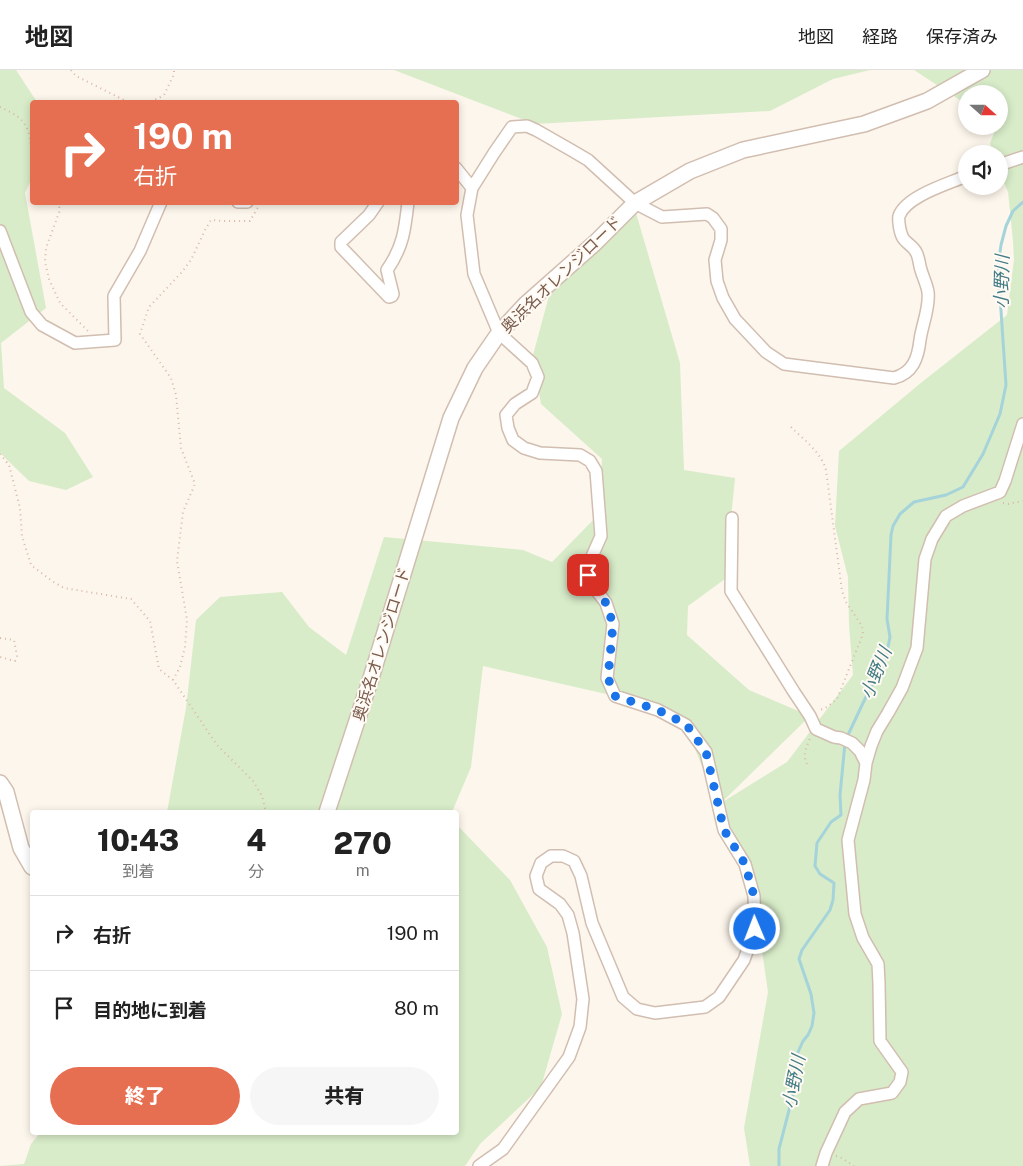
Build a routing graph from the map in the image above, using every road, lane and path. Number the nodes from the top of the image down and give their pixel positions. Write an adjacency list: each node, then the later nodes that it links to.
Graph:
1 (71, 70): 4 (path)
2 (174, 70): 5 (path)
3 (982, 70): 13 (street, 奥浜名オレンジロード)
4 (124, 100)
5 (155, 100)
6 (0, 107): 7 (path)
7 (30, 139)
8 (1023, 157): 9 (street)
9 (1008, 161)
10 (459, 172): 12 (street)
11 (958, 179): 13 (street)
12 (472, 188): 13 (street); 20 (street)
13 (636, 203): 20 (street, 奥浜名オレンジロード)
14 (59, 205): 21 (path)
15 (160, 205): 21 (street)
16 (259, 205): 28 (path)
17 (376, 205): 18 (street)
18 (408, 205)
19 (0, 231): 21 (street)
20 (499, 333): 35 (street, 奥浜名オレンジロード); 38 (street)
21 (100, 342)
22 (1023, 424): 31 (street)
23 (791, 427): 29 (path)
24 (0, 454): 28 (path)
25 (732, 518): 29 (street)
26 (0, 638): 27 (path)
27 (0, 657)
28 (173, 680): 34 (path)
29 (810, 716): 30 (street)
30 (816, 729): 31 (street); 32 (path)
31 (866, 763): 37 (street)
32 (807, 764)
33 (0, 783): 36 (street)
34 (266, 810)
35 (329, 810)
36 (30, 864)
37 (826, 1153): 39 (street); 40 (path)
38 (480, 1166)
39 (822, 1166)
40 (854, 1166)

